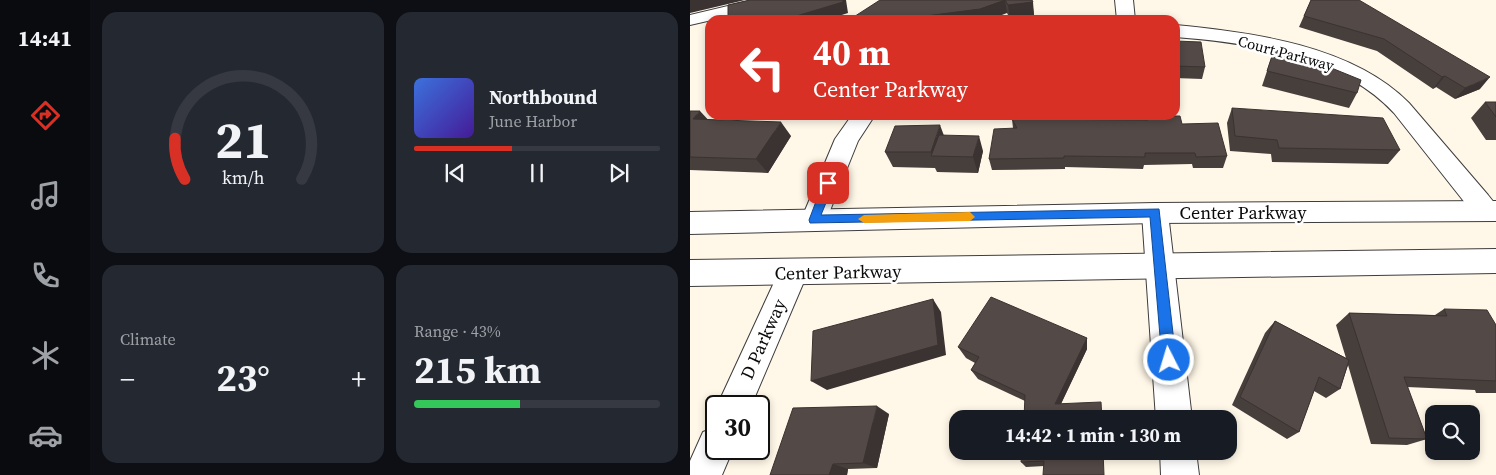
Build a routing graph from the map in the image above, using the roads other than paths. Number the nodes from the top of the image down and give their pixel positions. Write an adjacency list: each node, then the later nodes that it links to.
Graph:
1 (774, 0): 3 (street)
2 (1124, 0): 4 (street)
3 (711, 15)
4 (1126, 15)
5 (705, 16): 6 (street)
6 (690, 20)
7 (1180, 33): 9 (street, Court Parkway)
8 (860, 120): 11 (street)
9 (1491, 211): 10 (street, Center Parkway)
10 (1156, 212): 11 (street, Center Parkway); 14 (street)
11 (814, 220): 12 (street, Center Parkway)
12 (690, 222)
13 (1496, 261): 14 (street, Center Parkway)
14 (1160, 268): 15 (street, Center Parkway); 18 (street)
15 (793, 272): 16 (street, Center Parkway); 17 (street, D Parkway)
16 (690, 274)
17 (739, 395)
18 (1173, 410)
19 (710, 460): 21 (street)
20 (1179, 460): 22 (street)
21 (703, 475)
22 (1180, 475)

